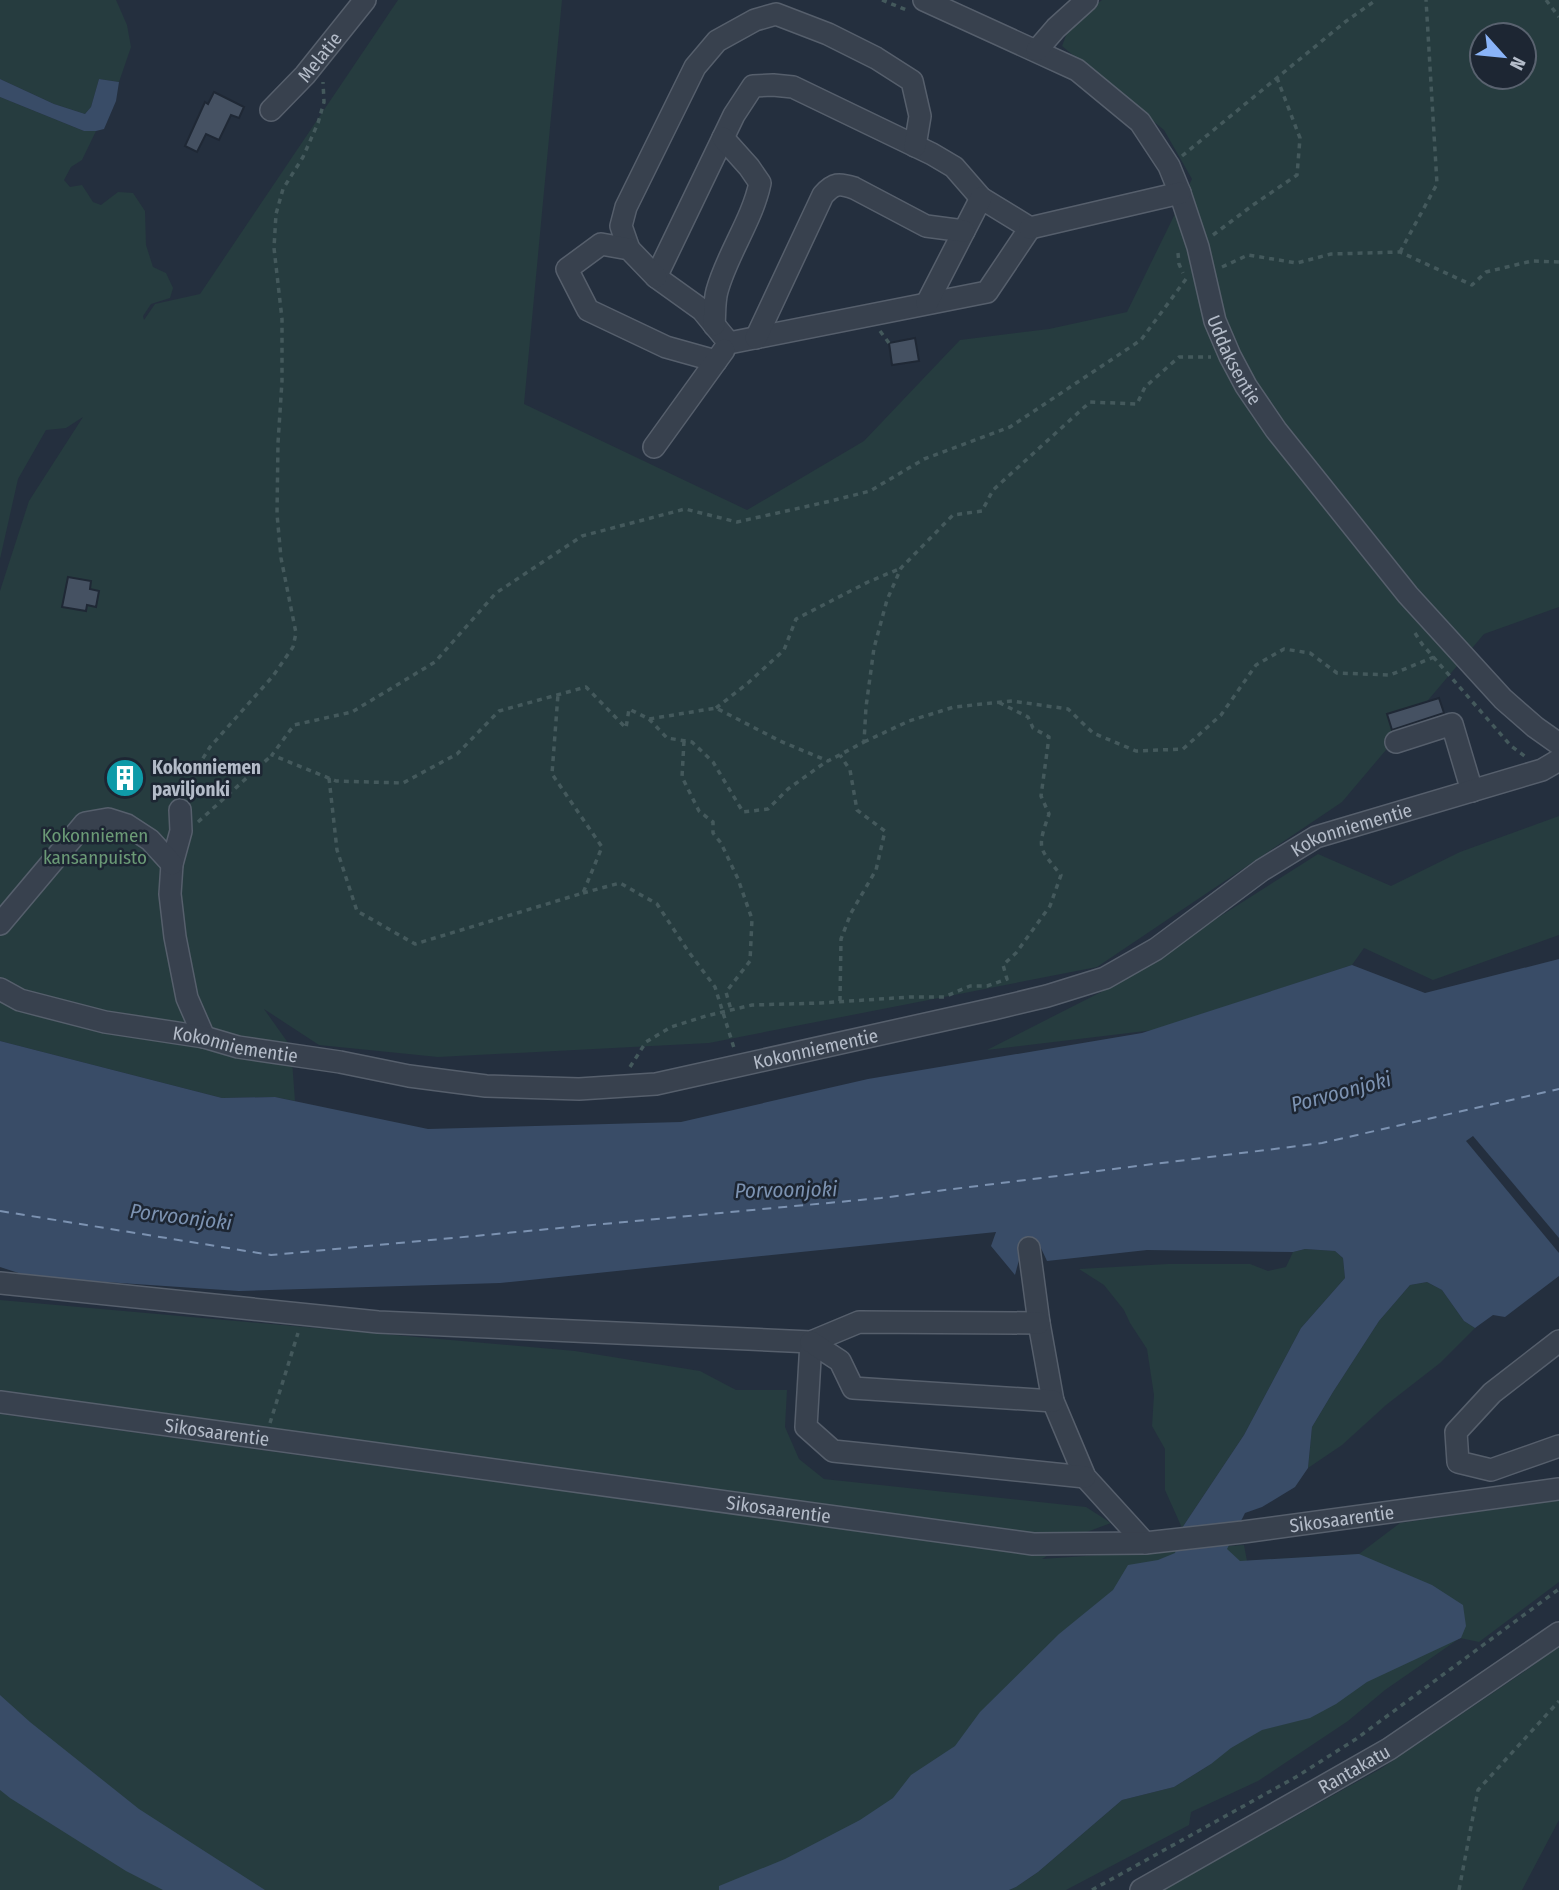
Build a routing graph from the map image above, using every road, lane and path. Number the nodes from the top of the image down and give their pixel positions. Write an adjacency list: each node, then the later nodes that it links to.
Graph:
1 (365, 0): 9 (street, Melatie)
2 (924, 0): 8 (street, Uddaksentie)
3 (1087, 0): 8 (street)
4 (1376, 0): 10 (path)
5 (1426, 0): 21 (path)
6 (1546, 0): 7 (path)
7 (1559, 17)
8 (1037, 50): 14 (street, Uddaksentie)
9 (320, 57): 11 (street, Melatie); 48 (path)
10 (1277, 79): 14 (path); 19 (path)
11 (271, 110)
12 (723, 138): 13 (street); 23 (street); 26 (street)
13 (915, 146): 16 (street); 20 (street)
14 (1169, 166): 15 (street, Uddaksentie)
15 (1180, 193): 17 (street); 19 (street, Uddaksentie)
16 (981, 198): 17 (street); 18 (street)
17 (1030, 228): 25 (street)
18 (964, 232): 25 (street); 27 (street)
19 (1198, 247): 24 (street, Uddaksentie)
20 (629, 249): 23 (street); 30 (street)
21 (1400, 252): 22 (path); 24 (path)
22 (1559, 262)
23 (656, 277): 26 (street)
24 (1195, 277): 41 (street, Uddaksentie); 42 (path)
25 (927, 303): 27 (street)
26 (714, 325): 28 (street)
27 (756, 338): 28 (street)
28 (729, 343): 30 (street)
29 (1219, 357): 32 (path)
30 (716, 362): 31 (street)
31 (654, 447)
32 (901, 568): 36 (path); 39 (path)
33 (1434, 657): 35 (path)
34 (558, 694): 37 (path); 46 (path); 52 (path)
35 (998, 702): 39 (path); 55 (path)
36 (716, 708): 37 (path); 45 (path)
37 (649, 719): 38 (path)
38 (684, 741): 45 (path); 56 (path)
39 (864, 742): 43 (path)
40 (1396, 742): 47 (street)
41 (1559, 744)
42 (272, 755): 46 (path); 49 (path)
43 (840, 755): 45 (path); 55 (path)
44 (1559, 760): 47 (street, Kokonniementie)
45 (828, 761)
46 (329, 778): 52 (path)
47 (1472, 792): 59 (street, Kokonniementie)
48 (180, 810): 49 (street)
49 (181, 831): 50 (street); 51 (street)
50 (150, 840): 51 (street); 53 (street)
51 (172, 864): 58 (street)
52 (583, 893): 57 (path)
53 (0, 924)
54 (0, 989): 58 (street, Kokonniementie)
55 (839, 1002): 56 (path)
56 (731, 1010): 57 (path)
57 (723, 1012): 59 (path); 60 (path)
58 (204, 1037): 60 (street, Kokonniementie)
59 (740, 1065): 60 (street, Kokonniementie)
60 (630, 1085)
61 (1029, 1248): 64 (street)
62 (0, 1283): 63 (street)
63 (304, 1314): 66 (street); 69 (path)
64 (1039, 1324): 66 (street); 67 (street)
65 (1559, 1341): 70 (street)
66 (811, 1342): 67 (street); 71 (street)
67 (1053, 1401): 71 (street)
68 (0, 1402): 69 (street, Sikosaarentie)
69 (265, 1438): 73 (street, Sikosaarentie)
70 (1559, 1446)
71 (1085, 1477): 73 (street)
72 (1559, 1489): 73 (street, Sikosaarentie)
73 (1145, 1543)
74 (1559, 1589): 77 (path)
75 (1559, 1633): 78 (street, Rantakatu)
76 (1559, 1701): 79 (path)
77 (1092, 1890)
78 (1141, 1890)
79 (1459, 1890)

